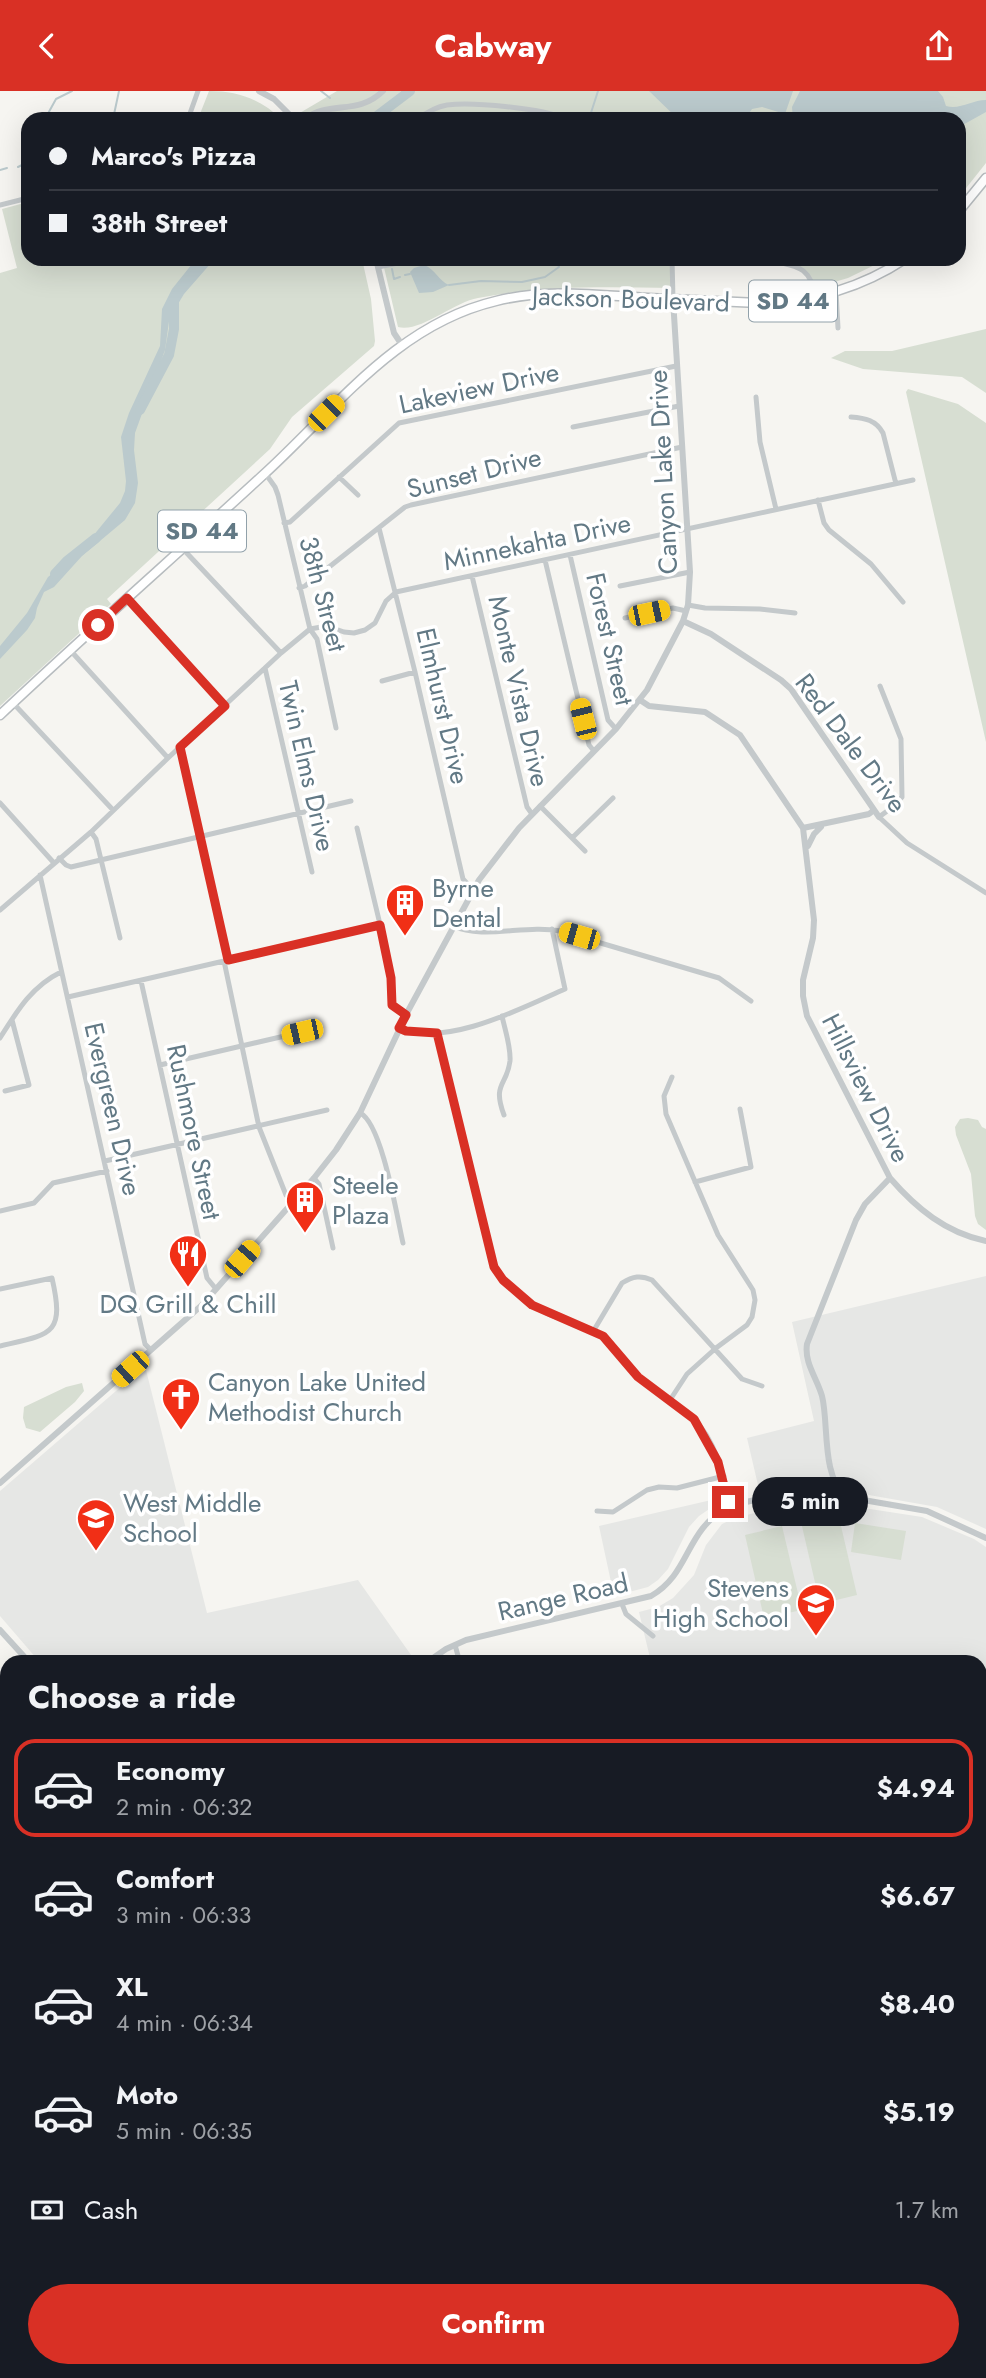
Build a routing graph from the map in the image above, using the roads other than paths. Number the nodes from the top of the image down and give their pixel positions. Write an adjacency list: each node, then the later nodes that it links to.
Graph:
1 (198, 91): 4 (street)
2 (259, 91): 5 (street)
3 (383, 91): 6 (street)
4 (190, 112)
5 (287, 112)
6 (316, 112)
7 (429, 112): 8 (street)
8 (542, 112)
9 (986, 178): 11 (main road)
10 (21, 200): 12 (street)
11 (966, 202)
12 (0, 205)
13 (381, 266): 17 (street)
14 (672, 266): 20 (street, Canyon Lake Drive)
15 (788, 266): 19 (street)
16 (893, 266): 18 (main road, Jackson Boulevard / SD 44)
17 (378, 267): 22 (street)
18 (836, 292): 19 (main road, Jackson Boulevard / SD 44); 21 (street)
19 (816, 297): 20 (main road, Jackson Boulevard / SD 44)
20 (673, 299): 22 (main road, Jackson Boulevard / SD 44); 23 (street, Canyon Lake Drive)
21 (838, 328)
22 (402, 345): 29 (main road, Jackson Boulevard / SD 44)
23 (676, 366): 25 (street, Canyon Lake Drive); 30 (street, Lakeview Drive)
24 (756, 397): 35 (street)
25 (679, 406): 27 (street); 28 (street, Canyon Lake Drive)
26 (851, 417): 32 (street)
27 (573, 427)
28 (682, 447): 37 (street, Sunset Drive); 38 (street, Canyon Lake Drive)
29 (265, 474): 36 (street, 38th Street); 39 (main road, Jackson Boulevard / SD 44)
30 (339, 477): 33 (street); 36 (street, Lakeview Drive)
31 (913, 479): 32 (street, Minnekahta Drive)
32 (896, 484): 34 (street, Minnekahta Drive)
33 (358, 495)
34 (818, 501): 35 (street, Minnekahta Drive); 48 (street)
35 (776, 509): 38 (street, Minnekahta Drive)
36 (284, 523): 45 (street, 38th Street)
37 (379, 528): 45 (street, Sunset Drive); 46 (street, Elmhurst Drive)
38 (688, 528): 40 (street, Minnekahta Drive); 42 (street, Canyon Lake Drive)
39 (182, 548): 47 (main road, Jackson Boulevard / SD 44); 55 (street)
40 (570, 555): 41 (street, Minnekahta Drive); 65 (street, Forest Street)
41 (545, 560): 43 (street, Minnekahta Drive); 67 (street)
42 (690, 572): 44 (street); 49 (street, Canyon Lake Drive)
43 (472, 576): 46 (street, Minnekahta Drive); 76 (street, Monte Vista Drive)
44 (620, 586)
45 (299, 588): 53 (street, 38th Street)
46 (396, 593): 53 (street); 57 (street, Elmhurst Drive)
47 (127, 598): 54 (main road, Jackson Boulevard / SD 44); 62 (street)
48 (903, 602)
49 (687, 608): 50 (street); 51 (street); 52 (street, Canyon Lake Drive)
50 (795, 613)
51 (625, 618)
52 (683, 621): 60 (street, Canyon Lake Drive); 74 (street, Red Dale Drive)
53 (310, 629): 55 (street); 64 (street, 38th Street)
54 (70, 650): 61 (main road, Jackson Boulevard / SD 44); 68 (street)
55 (281, 653): 56 (street)
56 (265, 668): 62 (street); 75 (street, Twin Elms Drive)
57 (415, 672): 58 (street); 90 (street, Elmhurst Drive)
58 (382, 681)
59 (880, 686): 77 (street)
60 (640, 700): 65 (street, Canyon Lake Drive); 80 (street, Hillsview Drive)
61 (13, 703): 63 (main road, Jackson Boulevard / SD 44); 73 (street)
62 (225, 706): 66 (street)
63 (0, 715)
64 (336, 728)
65 (616, 729): 67 (street, Canyon Lake Drive)
66 (180, 747): 68 (street); 82 (street)
67 (594, 751): 72 (street, Canyon Lake Drive)
68 (167, 758): 73 (street)
69 (613, 798): 83 (street)
70 (351, 801): 75 (street)
71 (0, 803): 87 (street)
72 (540, 806): 76 (street, Canyon Lake Drive); 83 (street, Monte Vista Drive)
73 (113, 810): 81 (street)
74 (874, 810): 77 (street, Red Dale Drive); 78 (street)
75 (299, 813): 82 (street); 88 (street, Twin Elms Drive)
76 (532, 814): 90 (street, Canyon Lake Drive)
77 (879, 817): 91 (street, Red Dale Drive)
78 (822, 826): 80 (street); 86 (street)
79 (357, 828): 93 (street)
80 (803, 828): 86 (street, Hillsview Drive)
81 (91, 832): 85 (street); 87 (street)
82 (200, 837): 85 (street); 97 (street)
83 (572, 838): 84 (street, Monte Vista Drive)
84 (585, 851)
85 (101, 859): 87 (street); 96 (street)
86 (807, 859): 122 (street, Hillsview Drive)
87 (57, 860): 89 (street)
88 (312, 872)
89 (40, 875): 92 (street); 98 (street, Evergreen Drive)
90 (473, 890): 94 (street, Canyon Lake Drive)
91 (986, 893)
92 (0, 910)
93 (380, 925): 97 (street); 102 (street)
94 (453, 926): 95 (street); 102 (street, Canyon Lake Drive)
95 (552, 929): 101 (street); 103 (street)
96 (120, 938)
97 (226, 961): 99 (street); 109 (street)
98 (61, 972): 100 (street, Evergreen Drive); 104 (street)
99 (141, 981): 100 (street); 110 (street, Rushmore Street)
100 (68, 997): 119 (street, Evergreen Drive)
101 (751, 1001)
102 (406, 1015): 105 (street, Canyon Lake Drive)
103 (502, 1016): 107 (street); 116 (street)
104 (12, 1020): 108 (street); 112 (street)
105 (399, 1028): 107 (street); 115 (street, Canyon Lake Drive)
106 (302, 1032): 109 (street)
107 (437, 1033): 131 (street)
108 (0, 1038)
109 (242, 1046): 110 (street); 117 (street)
110 (159, 1065): 118 (street, Rushmore Street)
111 (671, 1077): 123 (street)
112 (5, 1091)
113 (740, 1109): 123 (street)
114 (327, 1110): 117 (street)
115 (360, 1113): 121 (street, Canyon Lake Drive); 127 (street)
116 (504, 1115)
117 (259, 1127): 118 (street); 124 (street)
118 (176, 1144): 119 (street); 130 (street, Rushmore Street)
119 (105, 1161): 120 (street, Evergreen Drive)
120 (107, 1171): 125 (street); 134 (street, Evergreen Drive)
121 (314, 1178): 124 (street, Canyon Lake Drive); 128 (street)
122 (890, 1178): 126 (street, Hillsview Drive); 138 (street)
123 (695, 1182): 133 (street)
124 (293, 1201): 130 (street, Canyon Lake Drive)
125 (0, 1211)
126 (986, 1241)
127 (402, 1243)
128 (333, 1248)
129 (0, 1289): 132 (street)
130 (216, 1289): 134 (street, Canyon Lake Drive)
131 (594, 1331): 133 (street); 136 (street)
132 (0, 1346)
133 (716, 1348): 135 (street); 136 (street)
134 (151, 1350): 139 (street, Canyon Lake Drive)
135 (762, 1386)
136 (670, 1400): 137 (street)
137 (724, 1476): 140 (street); 141 (street)
138 (836, 1481): 140 (street, Range Road); 142 (street)
139 (0, 1483)
140 (729, 1506): 143 (street, Range Road)
141 (597, 1511)
142 (986, 1538)
143 (622, 1604): 145 (street); 146 (street, Range Road)
144 (0, 1630): 147 (street)
145 (653, 1636)
146 (455, 1645): 148 (street, Range Road); 149 (street)
147 (23, 1655)
148 (439, 1655)
149 (458, 1655)

